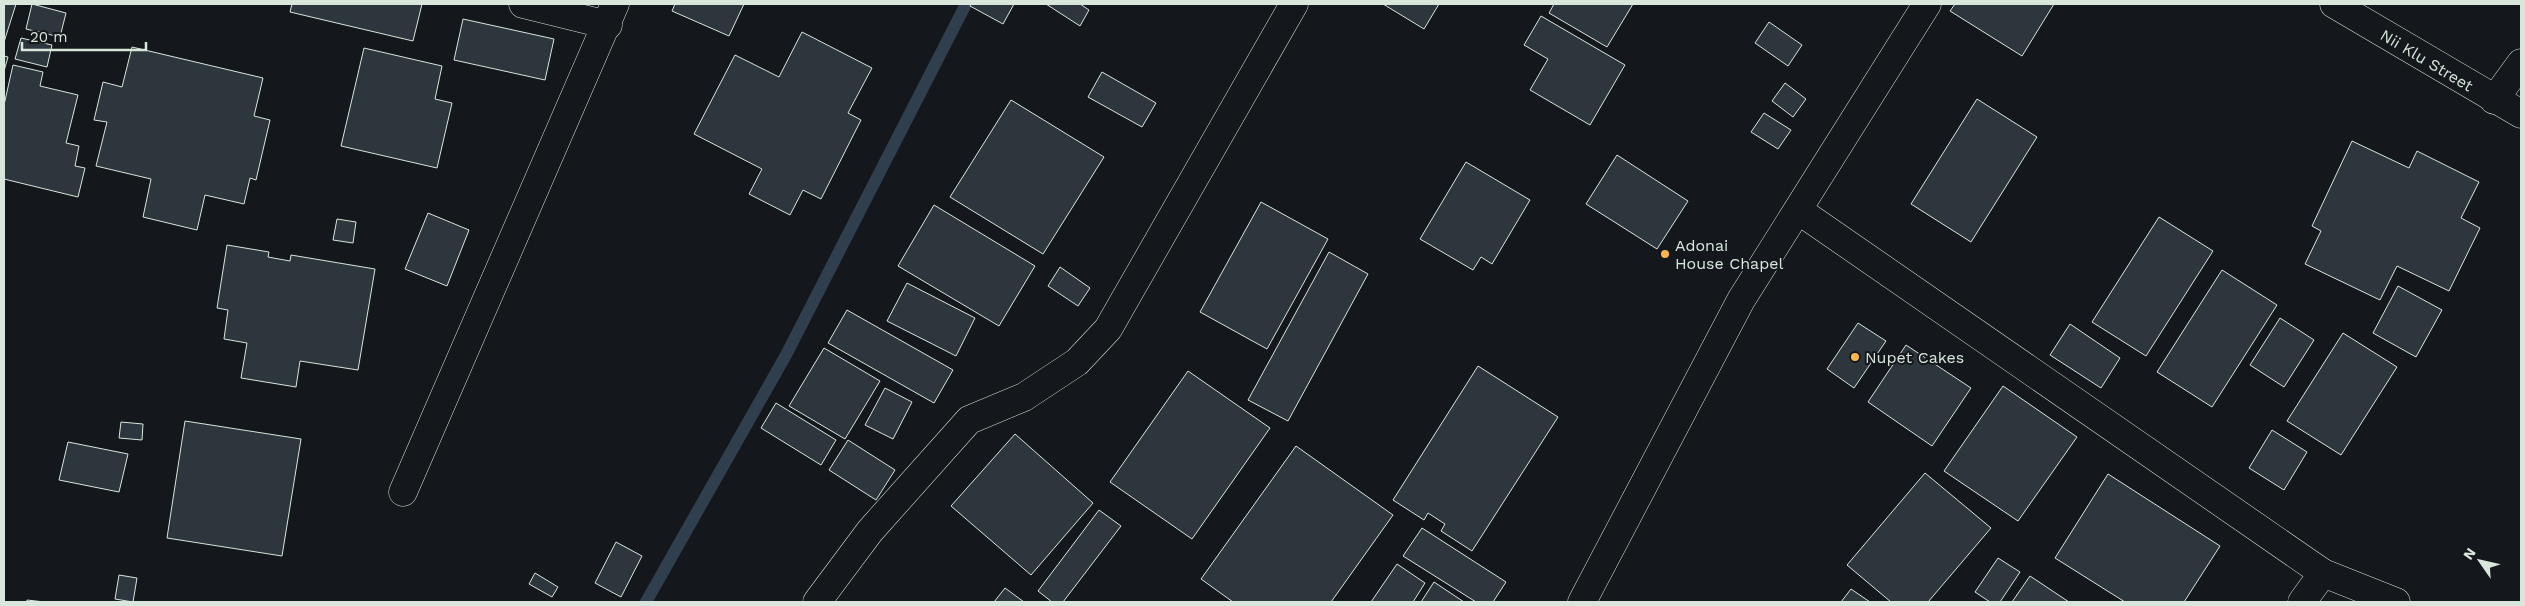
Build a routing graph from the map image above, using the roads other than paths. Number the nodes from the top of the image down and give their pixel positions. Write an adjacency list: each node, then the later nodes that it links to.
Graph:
1 (523, 4): 5 (street)
2 (1294, 4): 12 (street)
3 (1927, 4): 9 (street)
4 (2334, 4): 7 (street, Nii Klu Street)
5 (611, 14): 10 (street)
6 (2521, 63): 7 (street)
7 (2494, 100): 8 (street, Nii Klu Street)
8 (2521, 114)
9 (1798, 210): 11 (street); 13 (street)
10 (403, 492)
11 (2323, 573): 14 (street); 15 (street)
12 (817, 602)
13 (1582, 602)
14 (2302, 602)
15 (2396, 602)

